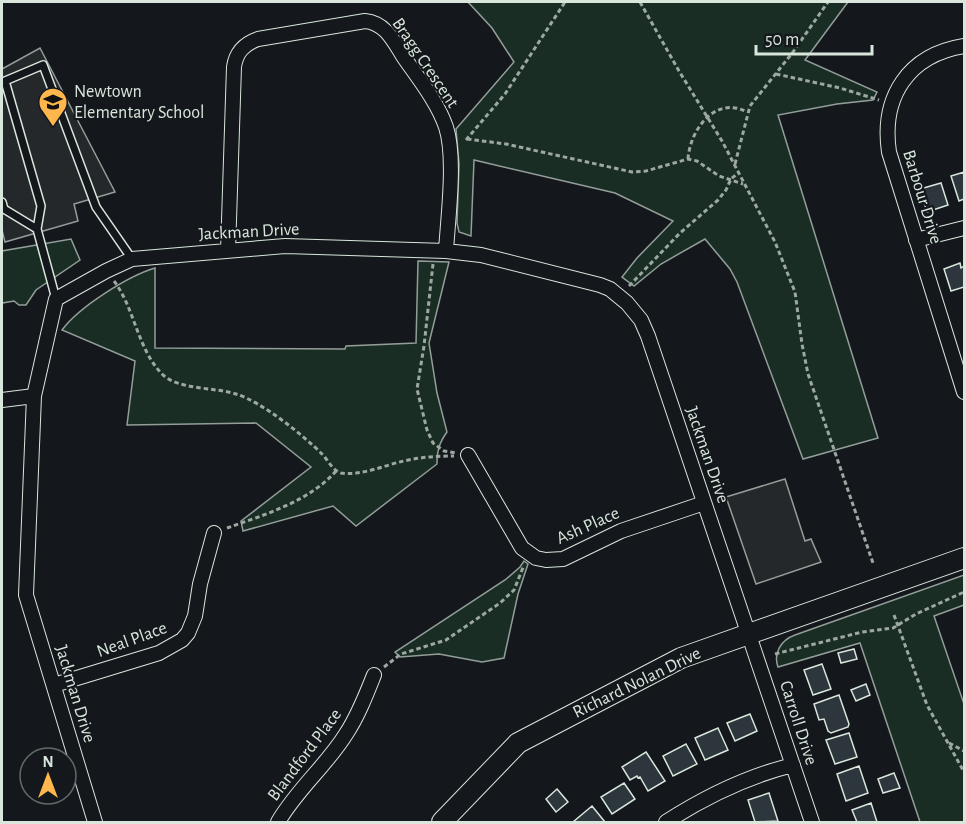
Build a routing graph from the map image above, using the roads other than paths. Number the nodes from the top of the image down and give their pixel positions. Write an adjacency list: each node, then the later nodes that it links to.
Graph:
1 (964, 46): 6 (street, Barbour Drive)
2 (3, 81): 5 (lane); 9 (lane)
3 (2, 202): 5 (lane)
4 (964, 228): 6 (street)
5 (37, 229): 10 (lane)
6 (916, 240): 11 (street, Barbour Drive)
7 (440, 250): 8 (street, Jackman Drive); 8 (street, Bragg Crescent); 15 (street, Jackman Drive)
8 (228, 251): 9 (street, Jackman Drive)
9 (132, 259): 10 (street, Jackman Drive)
10 (56, 299): 12 (street, Jackman Drive)
11 (964, 392)
12 (34, 396): 13 (street); 20 (street, Jackman Drive)
13 (2, 400)
14 (468, 455): 15 (street, Ash Place)
15 (704, 502): 18 (street, Jackman Drive)
16 (214, 533): 20 (street, Neal Place)
17 (964, 558): 18 (main road, Richard Nolan Drive)
18 (749, 634): 21 (street, Carroll Drive); 24 (main road, Richard Nolan Drive)
19 (374, 675): 23 (street, Blandford Place)
20 (54, 685): 22 (street, Jackman Drive)
21 (793, 765): 25 (street); 26 (street, Carroll Drive)
22 (95, 822)
23 (278, 822)
24 (442, 822)
25 (666, 822)
26 (812, 822)

